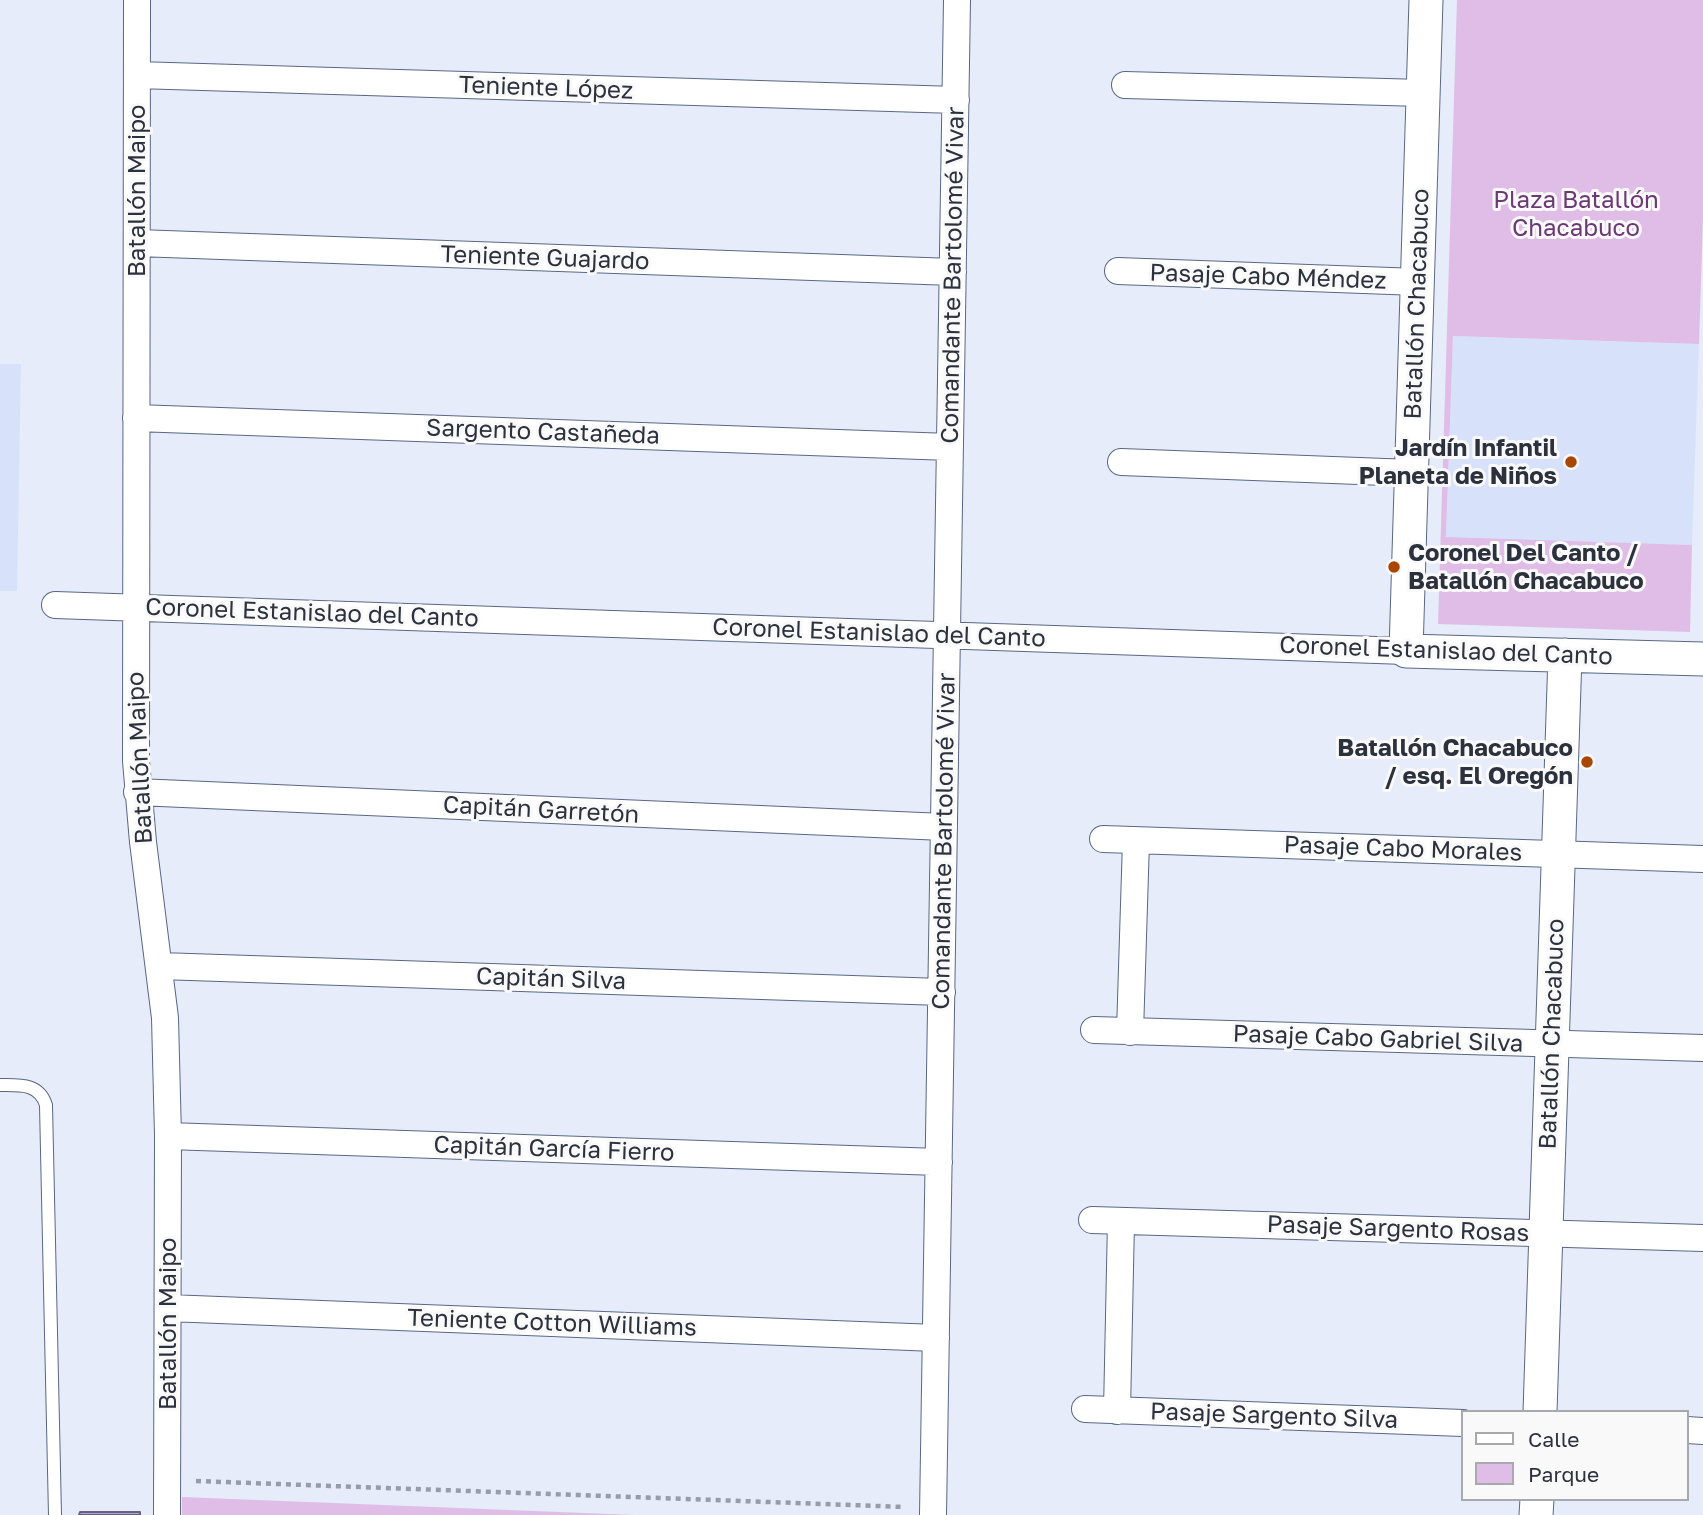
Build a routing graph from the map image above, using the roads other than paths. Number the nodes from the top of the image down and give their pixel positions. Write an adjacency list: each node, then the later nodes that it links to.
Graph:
1 (137, 0): 4 (street, Batallón Maipo)
2 (957, 0): 7 (street, Comandante Bartolomé Vivar)
3 (1426, 0): 6 (street, Batallón Chacabuco)
4 (137, 75): 7 (street, Teniente López); 8 (street, Batallón Maipo)
5 (1125, 85): 6 (street)
6 (1423, 93): 11 (street, Batallón Chacabuco)
7 (956, 100): 10 (street, Comandante Bartolomé Vivar)
8 (137, 243): 10 (street, Teniente Guajardo); 12 (street, Batallón Maipo)
9 (1118, 271): 11 (street, Pasaje Cabo Méndez)
10 (953, 272): 13 (street, Comandante Bartolomé Vivar)
11 (1418, 282): 15 (street, Batallón Chacabuco)
12 (136, 418): 13 (street, Sargento Castañeda); 17 (street, Batallón Maipo)
13 (950, 447): 18 (street, Comandante Bartolomé Vivar)
14 (1121, 463): 15 (street)
15 (1412, 473): 19 (street, Batallón Chacabuco)
16 (55, 605): 17 (street, Coronel Estanislao del Canto)
17 (136, 607): 18 (street, Coronel Estanislao del Canto); 22 (street, Batallón Maipo)
18 (947, 635): 19 (street, Coronel Estanislao del Canto); 23 (street, Comandante Bartolomé Vivar)
19 (1406, 650): 20 (street, Coronel Estanislao del Canto)
20 (1565, 655): 21 (street, Coronel Estanislao del Canto); 26 (street, Batallón Chacabuco)
21 (1703, 659)
22 (137, 792): 23 (street, Capitán Garretón); 28 (street, Batallón Maipo)
23 (944, 827): 29 (street, Comandante Bartolomé Vivar)
24 (1103, 839): 25 (street, Pasaje Cabo Morales)
25 (1136, 841): 26 (street, Pasaje Cabo Morales); 31 (street)
26 (1558, 854): 27 (street, Pasaje Cabo Morales); 32 (street, Batallón Chacabuco)
27 (1703, 859)
28 (160, 966): 29 (street, Capitán Silva); 35 (street, Batallón Maipo)
29 (942, 992): 36 (street, Comandante Bartolomé Vivar)
30 (1094, 1030): 31 (street, Pasaje Cabo Gabriel Silva)
31 (1129, 1032): 32 (street, Pasaje Cabo Gabriel Silva)
32 (1552, 1044): 33 (street, Pasaje Cabo Gabriel Silva); 39 (street, Batallón Chacabuco)
33 (1703, 1048)
34 (0, 1085): 48 (lane)
35 (168, 1136): 36 (street, Capitán García Fierro); 41 (street, Batallón Maipo)
36 (939, 1162): 42 (street, Comandante Bartolomé Vivar)
37 (1092, 1220): 38 (street, Pasaje Sargento Rosas)
38 (1121, 1221): 39 (street, Pasaje Sargento Rosas); 44 (street)
39 (1546, 1234): 40 (street, Pasaje Sargento Rosas); 45 (street, Batallón Chacabuco)
40 (1703, 1238)
41 (168, 1308): 42 (street, Teniente Cotton Williams); 49 (street, Batallón Maipo)
42 (936, 1338): 47 (street, Comandante Bartolomé Vivar)
43 (1085, 1409): 44 (street, Pasaje Sargento Silva)
44 (1117, 1410): 46 (street, Pasaje Sargento Silva)
45 (1540, 1410)
46 (1462, 1423)
47 (933, 1512)
48 (55, 1515)
49 (167, 1515)

